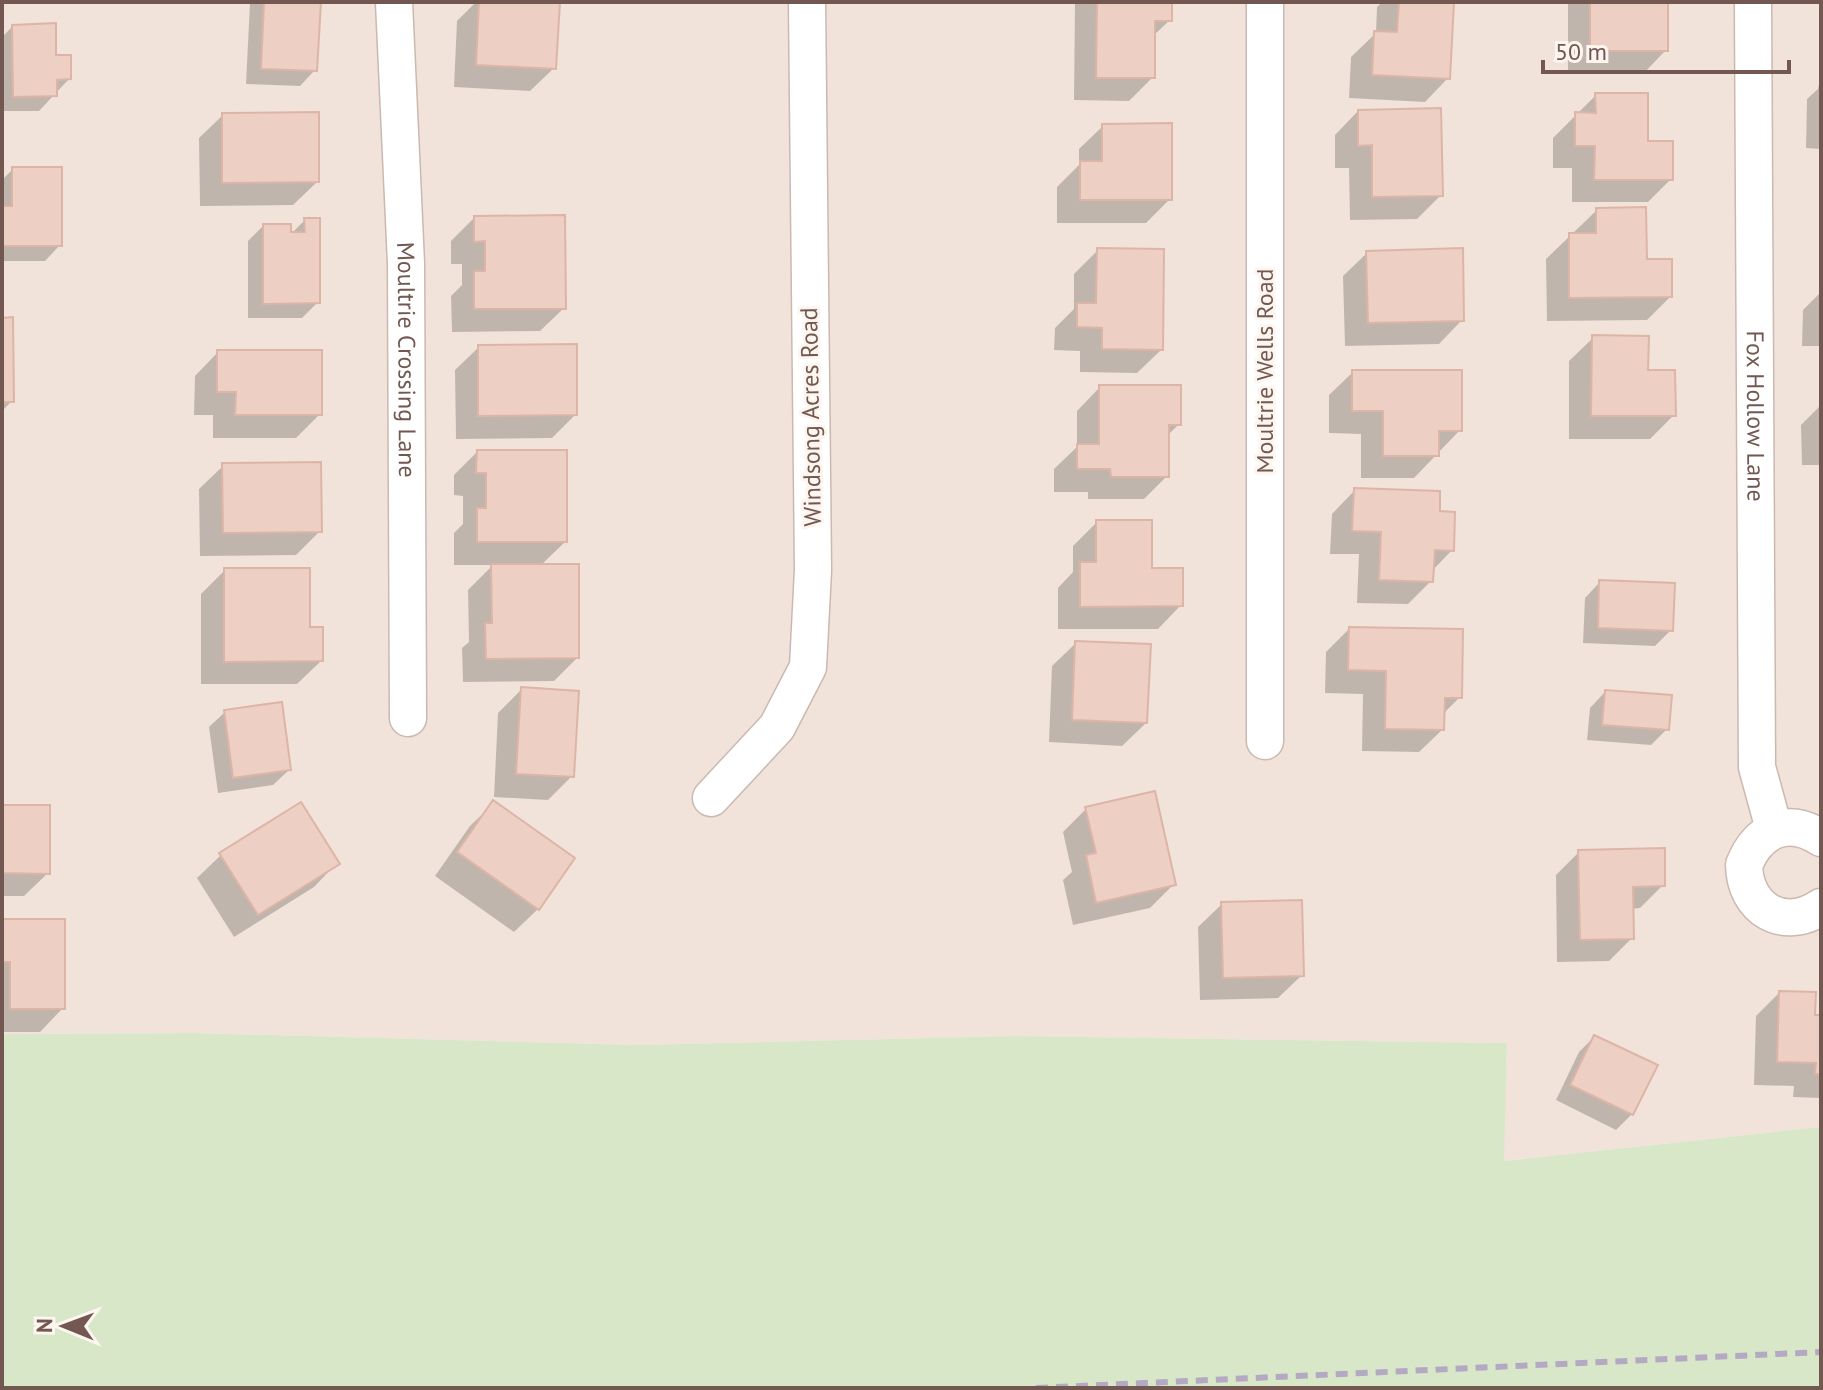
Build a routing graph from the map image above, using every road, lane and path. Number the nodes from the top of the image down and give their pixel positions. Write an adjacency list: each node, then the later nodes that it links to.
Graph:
1 (394, 2): 5 (street, Moultrie Crossing Lane)
2 (807, 2): 7 (street, Windsong Acres Road)
3 (1265, 2): 6 (street, Moultrie Wells Road)
4 (1753, 2): 8 (street, Fox Hollow Lane)
5 (408, 718)
6 (1265, 741)
7 (711, 798)
8 (1774, 829): 9 (street); 10 (street)
9 (1821, 838)
10 (1821, 907)

